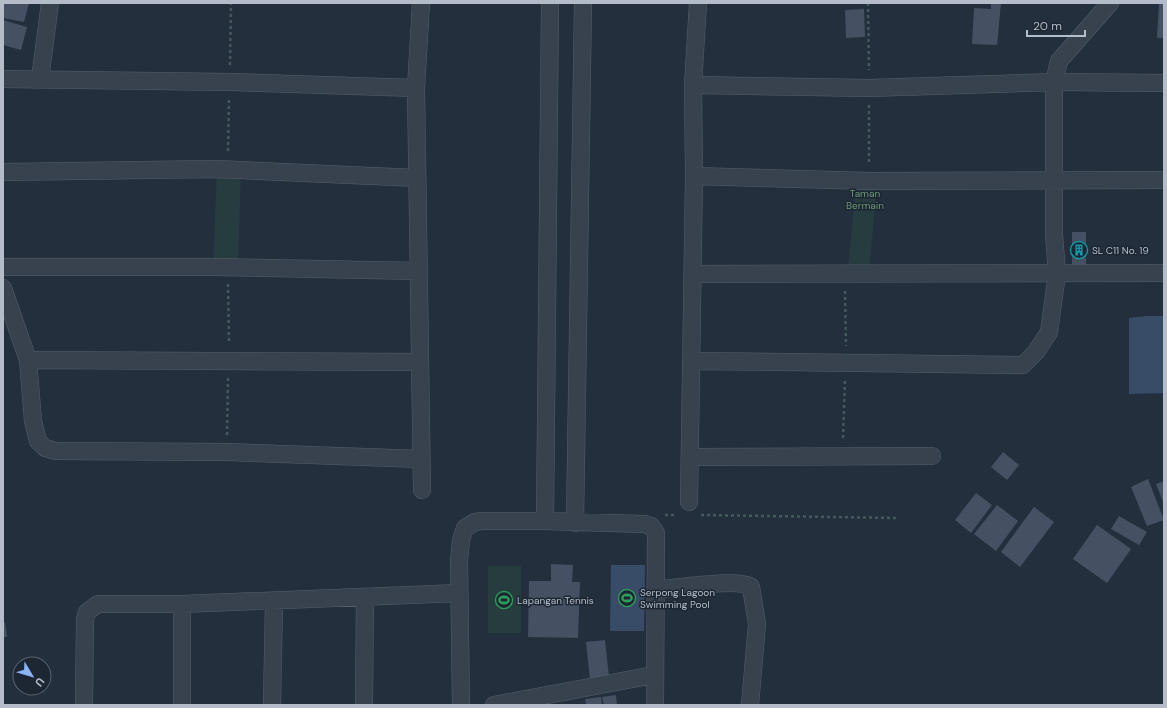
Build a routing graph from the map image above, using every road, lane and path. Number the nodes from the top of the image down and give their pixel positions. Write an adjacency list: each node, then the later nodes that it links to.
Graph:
1 (50, 3): 9 (street)
2 (231, 3): 10 (path)
3 (421, 3): 14 (street)
4 (550, 3): 41 (street)
5 (583, 3): 42 (street)
6 (698, 3): 13 (street)
7 (1110, 3): 11 (street)
8 (3, 79): 9 (street)
9 (40, 79): 10 (street)
10 (230, 82): 14 (street); 15 (path)
11 (1054, 82): 12 (street); 13 (street); 19 (street)
12 (1164, 83)
13 (693, 85): 17 (street)
14 (416, 88): 18 (street)
15 (227, 170): 16 (street); 18 (street)
16 (3, 172)
17 (694, 176): 19 (street); 25 (street)
18 (417, 178): 23 (street)
19 (1054, 179): 20 (street); 26 (street)
20 (1164, 180)
21 (3, 267): 22 (street)
22 (227, 268): 23 (street); 29 (path)
23 (419, 270): 31 (street)
24 (1164, 273): 26 (street)
25 (693, 274): 26 (street); 30 (street)
26 (1057, 274): 30 (street)
27 (3, 288): 28 (street)
28 (28, 360): 29 (street); 32 (street)
29 (230, 360): 31 (street); 32 (path)
30 (692, 361): 35 (street)
31 (420, 362): 34 (street)
32 (226, 452): 34 (street)
33 (932, 456): 35 (street)
34 (421, 458): 36 (street)
35 (690, 458): 37 (street)
36 (422, 490)
37 (686, 509): 38 (path)
38 (659, 515)
39 (699, 515): 40 (path)
40 (898, 518)
41 (545, 520): 42 (street); 44 (street)
42 (575, 523): 43 (street)
43 (656, 590): 48 (street); 56 (street)
44 (459, 593): 45 (street); 53 (street)
45 (365, 597): 46 (street); 52 (street)
46 (274, 601): 47 (street); 51 (street)
47 (182, 604): 49 (street); 50 (street)
48 (654, 675): 54 (street); 55 (street)
49 (84, 705)
50 (182, 705)
51 (272, 705)
52 (364, 705)
53 (461, 705)
54 (494, 705)
55 (655, 705)
56 (750, 705)

